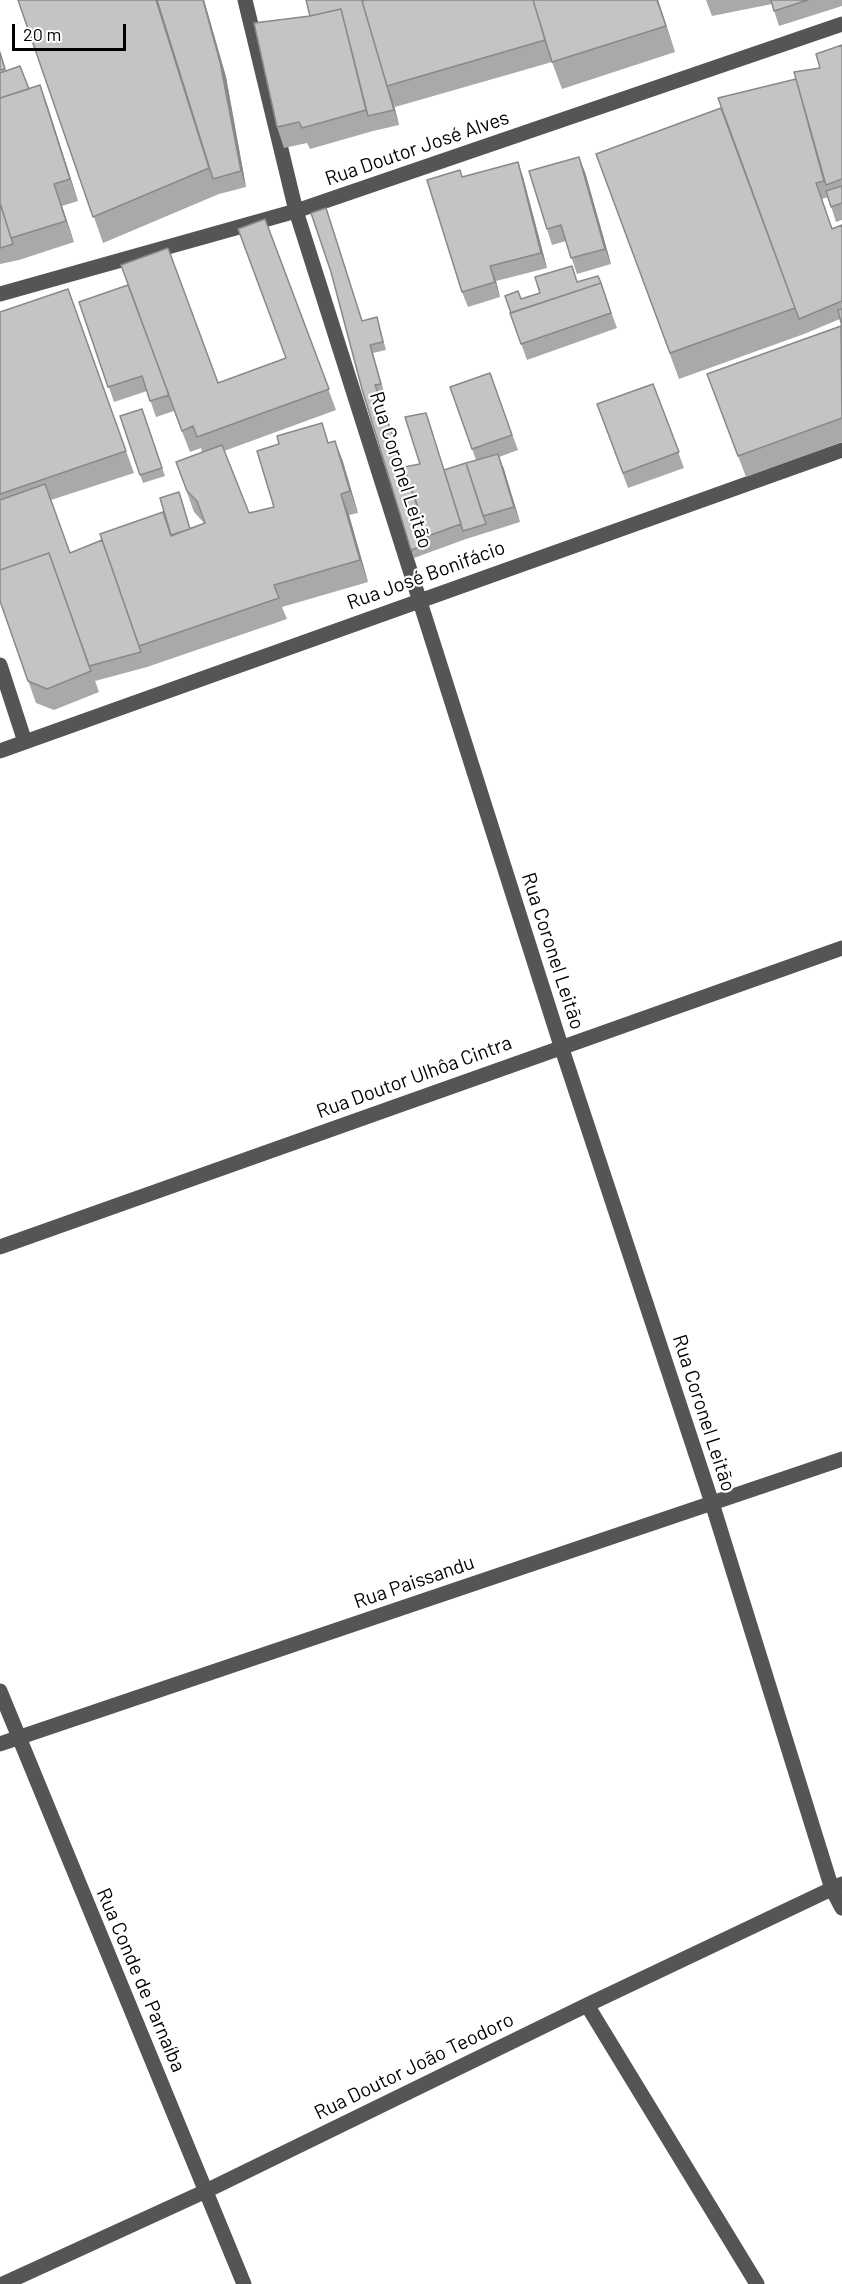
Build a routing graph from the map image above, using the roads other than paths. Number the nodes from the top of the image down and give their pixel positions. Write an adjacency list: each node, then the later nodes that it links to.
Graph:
1 (245, 0): 3 (street, Rua Coronel Leitão)
2 (842, 24): 3 (street, Rua Doutor José Alves)
3 (296, 211): 4 (street, Rua Doutor José Alves); 6 (street, Rua Coronel Leitão)
4 (0, 294)
5 (842, 450): 6 (street, Rua José Bonifácio)
6 (419, 599): 8 (street, Rua José Bonifácio); 11 (street, Rua Coronel Leitão)
7 (0, 665): 8 (street)
8 (25, 742): 9 (street, Rua José Bonifácio)
9 (0, 751)
10 (842, 948): 11 (street, Rua Doutor Ulhôa Cintra)
11 (561, 1046): 12 (street, Rua Doutor Ulhôa Cintra); 14 (street, Rua Coronel Leitão)
12 (0, 1247)
13 (842, 1459): 14 (street, Rua Paissandu)
14 (711, 1503): 16 (street, Rua Paissandu); 18 (street, Rua Coronel Leitão)
15 (0, 1691): 16 (street, Rua Conde de Parnaíba)
16 (18, 1738): 17 (street, Rua Paissandu); 21 (street, Rua Conde de Parnaíba)
17 (0, 1744)
18 (837, 1887): 19 (street, Rua Coronel Leitão); 20 (street, Rua Doutor João Teodoro)
19 (842, 1908)
20 (586, 2005): 21 (street, Rua Doutor João Teodoro); 24 (street)
21 (206, 2191): 22 (street, Rua Doutor João Teodoro); 23 (street, Rua Conde de Parnaíba)
22 (3, 2284)
23 (244, 2284)
24 (757, 2284)

